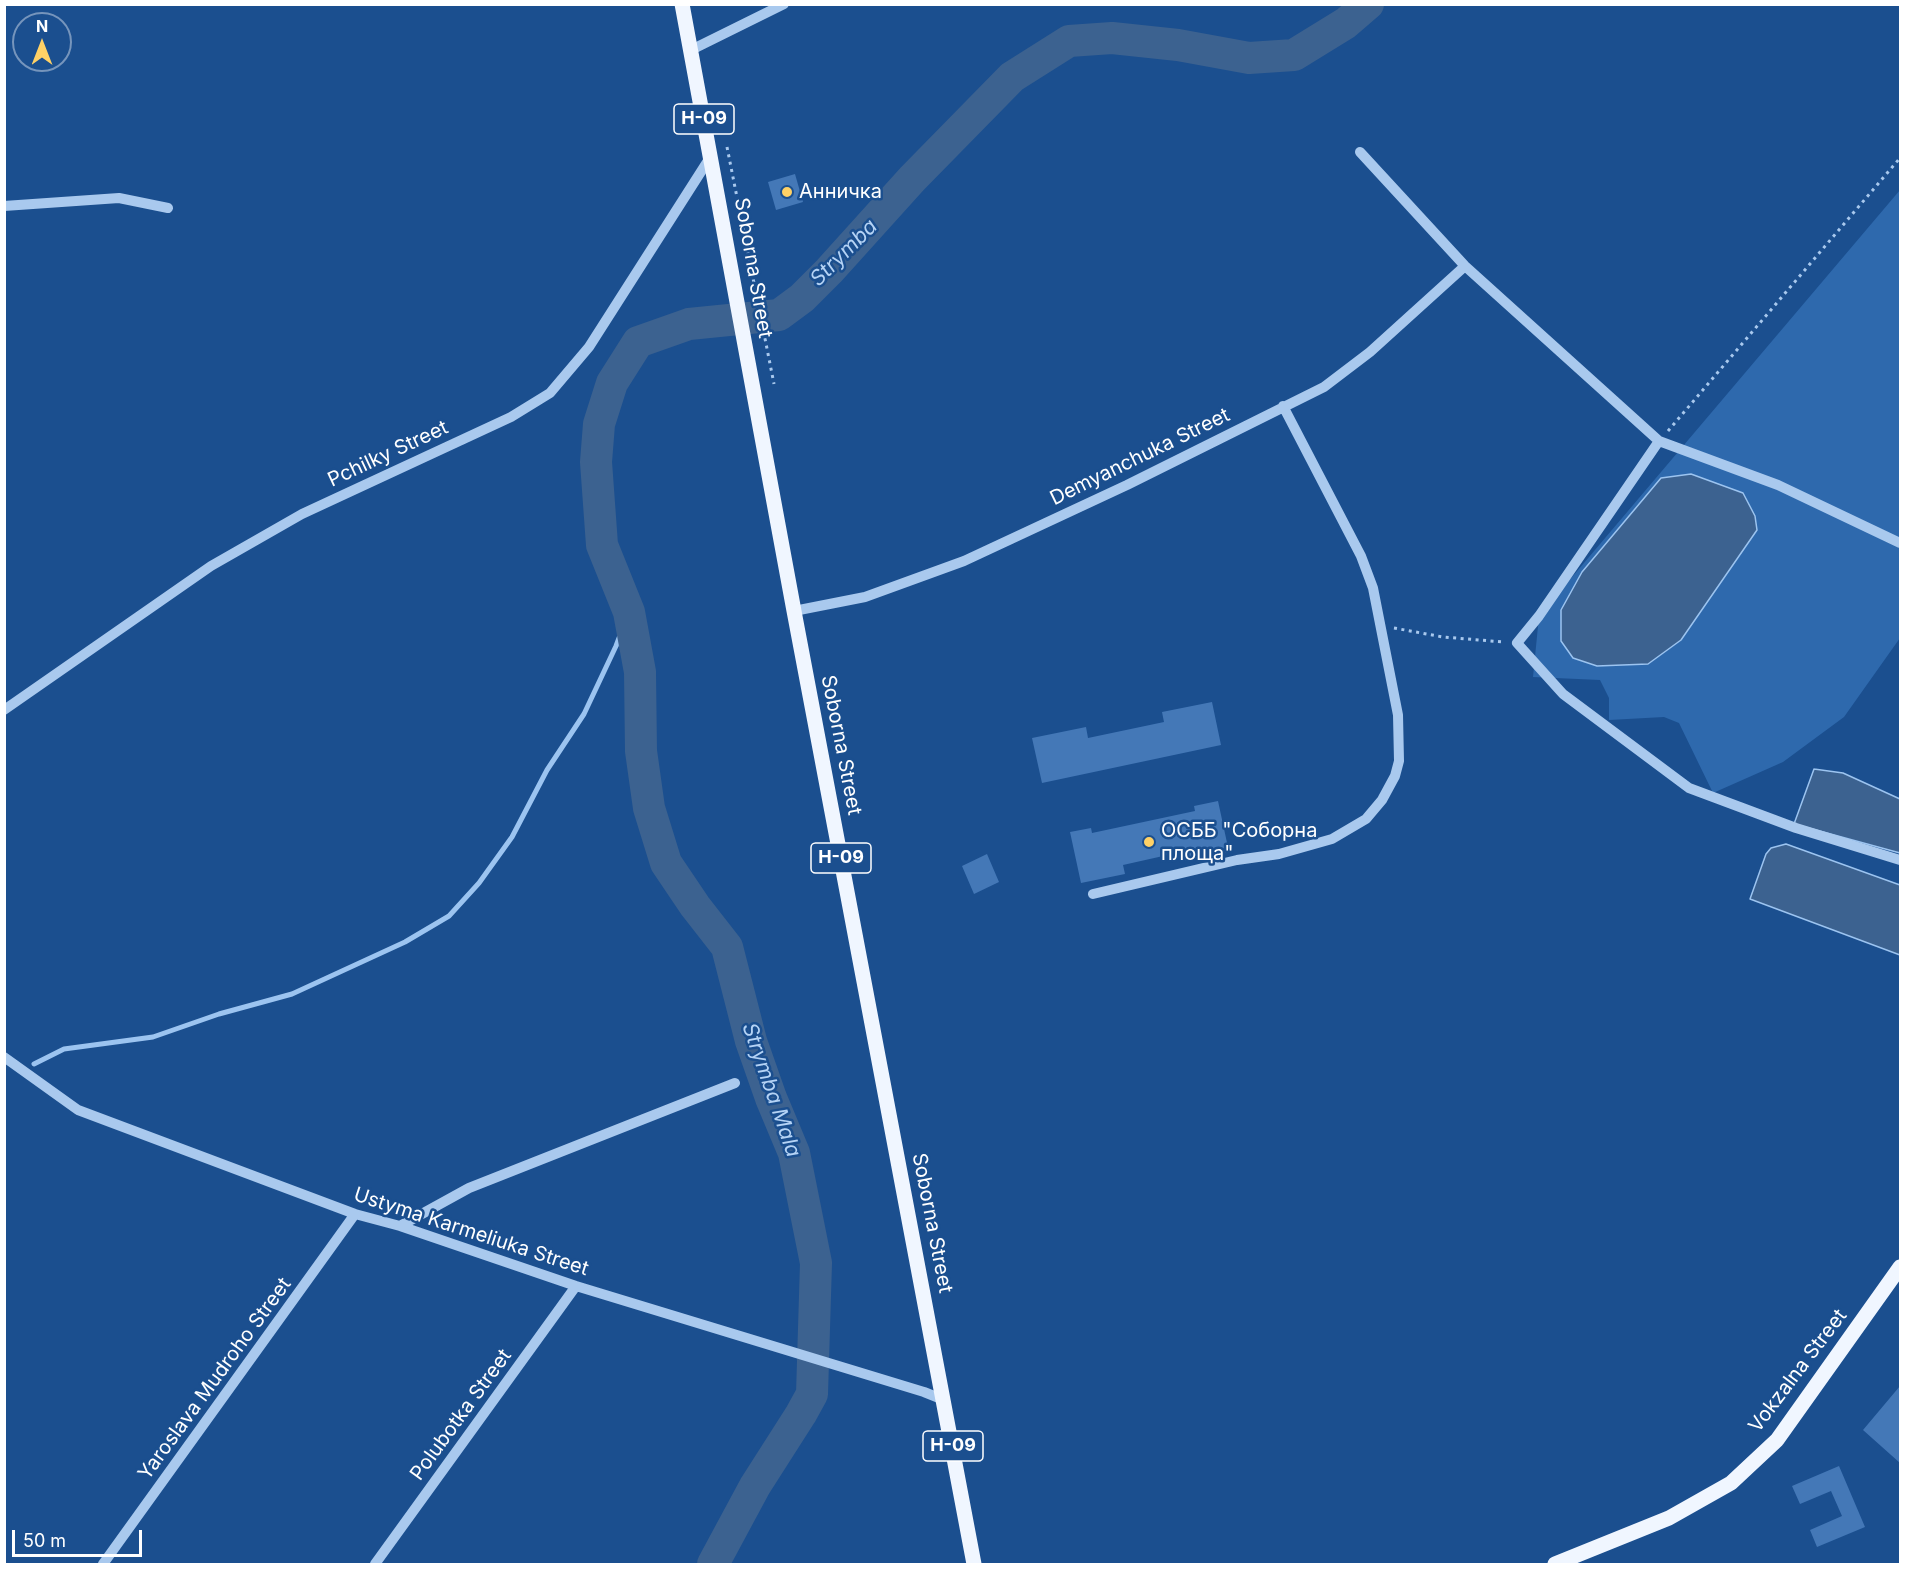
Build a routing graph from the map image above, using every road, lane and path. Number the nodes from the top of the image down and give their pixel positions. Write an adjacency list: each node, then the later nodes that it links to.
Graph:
1 (682, 4): 3 (main road, Soborna Street / Н-09)
2 (784, 4): 3 (street)
3 (691, 51): 5 (main road, Soborna Street / Н-09)
4 (1360, 152): 10 (street)
5 (711, 156): 15 (main road, Soborna Street / Н-09); 18 (street, Pchilky Street)
6 (1900, 158): 13 (path)
7 (4, 207): 8 (street)
8 (168, 208)
9 (744, 230): 11 (path)
10 (1465, 266): 12 (street, Demyanchuka Street); 13 (street)
11 (774, 384)
12 (1283, 406): 15 (street, Demyanchuka Street); 16 (street)
13 (1659, 441): 14 (street); 17 (street)
14 (1900, 543)
15 (794, 611): 27 (main road, Soborna Street / Н-09)
16 (1381, 625): 17 (path); 20 (street)
17 (1517, 643): 19 (street)
18 (4, 710)
19 (1900, 860)
20 (1093, 894)
21 (4, 1057): 23 (street, Ustyma Karmeliuka Street)
22 (735, 1083): 24 (street)
23 (355, 1214): 24 (street, Ustyma Karmeliuka Street); 28 (street, Yaroslava Mudroho Street)
24 (400, 1226): 26 (street, Ustyma Karmeliuka Street)
25 (1900, 1267): 31 (main road, Vokzalna Street)
26 (576, 1286): 27 (street, Ustyma Karmeliuka Street); 29 (street, Polubotka Street)
27 (944, 1400): 30 (main road, Soborna Street / Н-09)
28 (103, 1564)
29 (375, 1564)
30 (974, 1564)
31 (1555, 1564)

